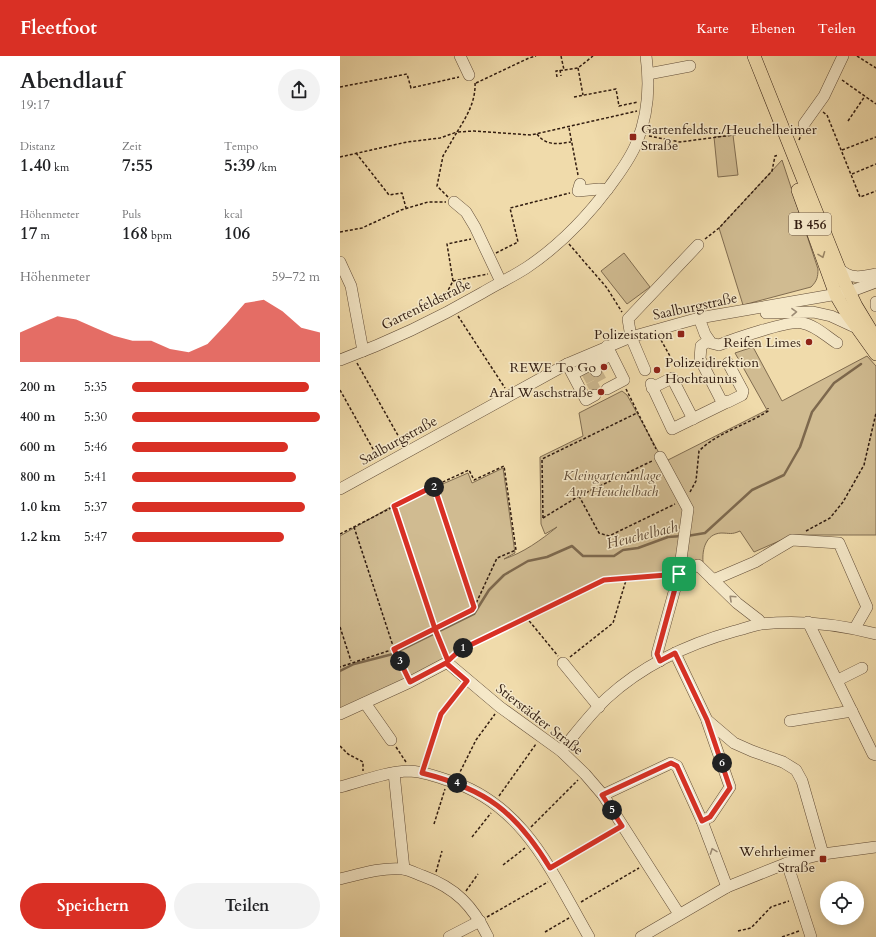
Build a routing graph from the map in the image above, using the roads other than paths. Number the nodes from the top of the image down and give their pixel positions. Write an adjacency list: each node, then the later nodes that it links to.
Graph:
1 (460, 56): 7 (street)
2 (646, 56): 6 (street, Gartenfeldstraße)
3 (754, 56): 9 (main road, B 456)
4 (843, 56): 8 (street)
5 (690, 66): 6 (street)
6 (648, 74): 11 (street, Gartenfeldstraße)
7 (472, 79)
8 (804, 124)
9 (789, 149): 15 (main road, B 456); 19 (main road, B 456, one-way to 19)
10 (579, 183): 11 (street)
11 (607, 190): 17 (street, Gartenfeldstraße)
12 (454, 202): 17 (street)
13 (698, 245): 25 (street)
14 (340, 262): 30 (street, Gartenfeldstraße)
15 (837, 266): 16 (street); 19 (main road, B 456)
16 (876, 274)
17 (499, 277): 30 (street, Gartenfeldstraße)
18 (876, 282): 19 (street, Saalburgstraße)
19 (842, 294): 22 (street, Saalburgstraße); 24 (main road, B 456); 26 (main road, B 456)
20 (876, 302): 21 (street)
21 (876, 306)
22 (727, 313): 23 (street, Saalburgstraße); 24 (street, one-way to 24)
23 (700, 318): 25 (street, Saalburgstraße); 27 (street)
24 (857, 328): 31 (main road, B 456)
25 (630, 337): 29 (street, Saalburgstraße); 34 (street)
26 (876, 339)
27 (709, 340): 28 (street); 37 (street)
28 (837, 343)
29 (609, 350): 35 (street, Saalburgstraße); 35 (street); 36 (street)
30 (358, 353): 32 (street, Gartenfeldstraße)
31 (876, 354)
32 (340, 360)
33 (728, 363): 37 (street)
34 (645, 370)
35 (584, 379): 40 (street, Saalburgstraße)
36 (607, 389)
37 (727, 402): 38 (street)
38 (693, 419): 38 (street)
39 (660, 457): 41 (street)
40 (340, 489)
41 (679, 574): 42 (street); 48 (street)
42 (713, 580): 44 (street, one-way to 42); 45 (street)
43 (808, 622): 44 (street); 45 (street); 51 (street)
44 (760, 624): 47 (street)
45 (854, 628): 46 (street)
46 (876, 634)
47 (675, 653): 48 (street); 56 (street)
48 (660, 661): 53 (street)
49 (563, 663): 53 (street)
50 (862, 668): 51 (street)
51 (838, 680): 54 (street)
52 (365, 703): 55 (street); 58 (street); 59 (street, Stierstädter Straße)
53 (599, 707): 59 (street)
54 (852, 711): 57 (street); 60 (street)
55 (340, 714)
56 (707, 720): 64 (street); 66 (street)
57 (790, 721)
58 (391, 740)
59 (561, 751): 63 (street, Stierstädter Straße)
60 (876, 755)
61 (394, 773): 62 (street); 68 (street); 76 (street)
62 (340, 786)
63 (602, 795): 64 (street); 71 (street, Stierstädter Straße)
64 (702, 821): 70 (street, one-way to 64)
65 (876, 847): 66 (street)
66 (823, 854): 67 (street)
67 (787, 863): 70 (street); 73 (street)
68 (404, 869): 69 (street); 72 (street)
69 (340, 880)
70 (727, 887): 71 (street)
71 (679, 914): 77 (street)
72 (480, 921): 74 (street); 75 (street)
73 (809, 933)
74 (449, 937)
75 (488, 937)
76 (589, 937)
77 (641, 937)

